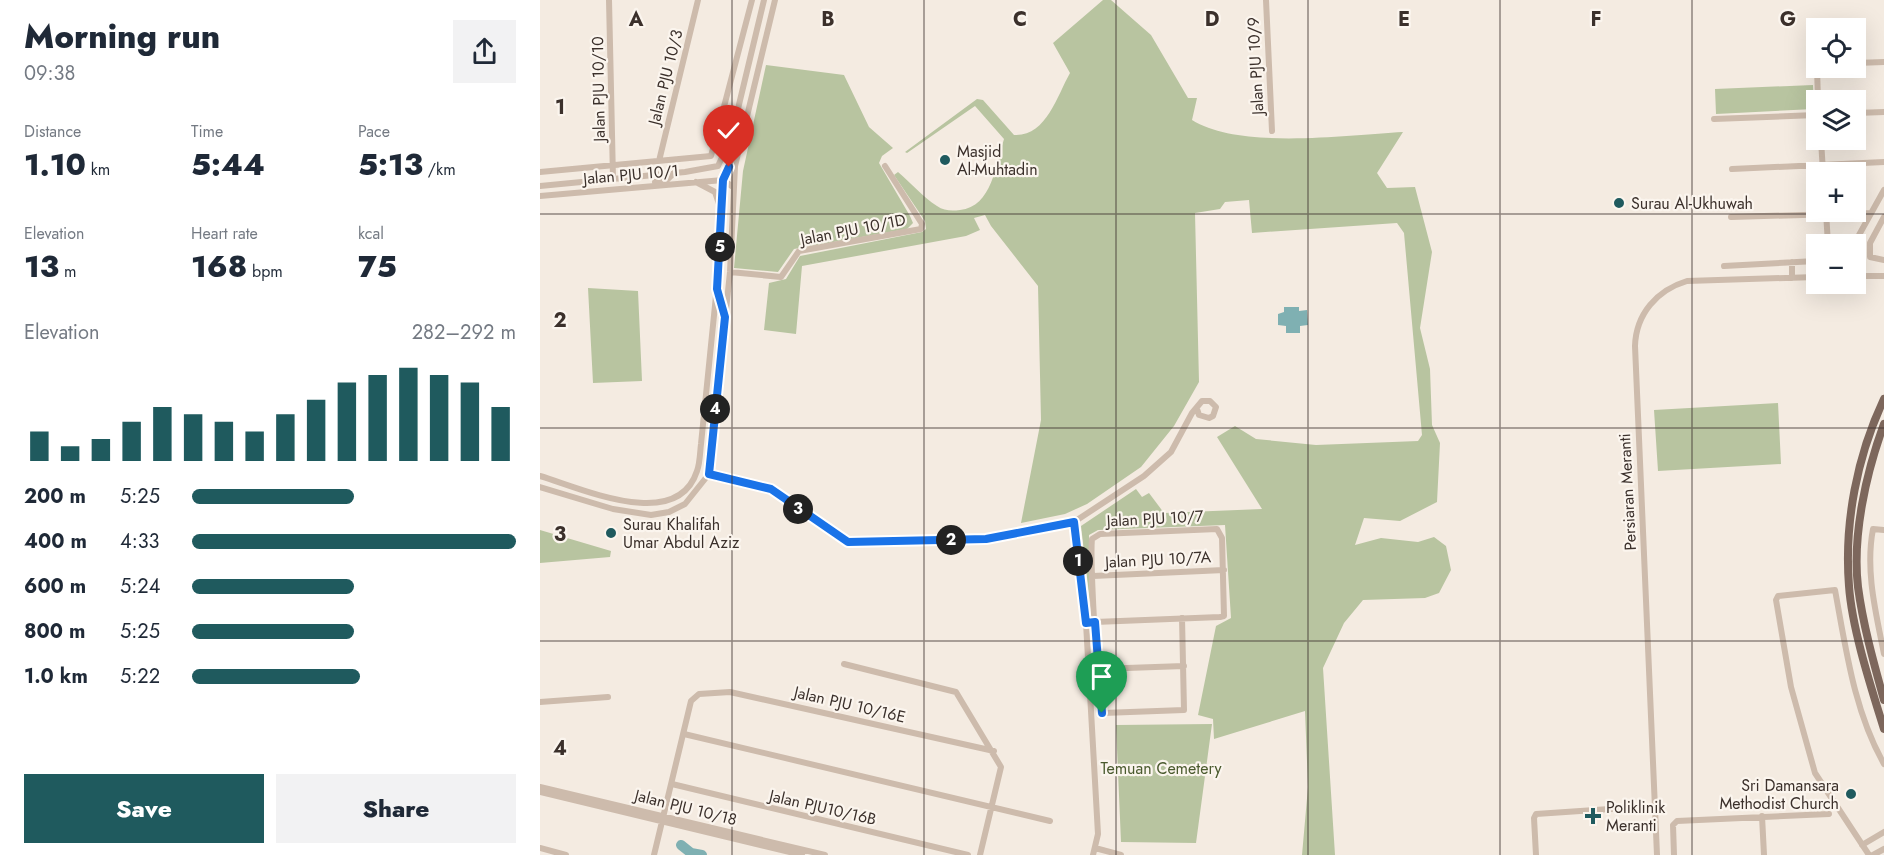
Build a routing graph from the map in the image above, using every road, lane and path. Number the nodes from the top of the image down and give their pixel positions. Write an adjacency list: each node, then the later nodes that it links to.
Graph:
1 (609, 0): 18 (street, Jalan PJU 10/10)
2 (698, 0): 15 (street, Jalan PJU 10/3)
3 (752, 0): 15 (street)
4 (764, 0): 23 (street, Jalan PJU 10/1)
5 (775, 0): 14 (street)
6 (1266, 0): 13 (street, Jalan PJU 10/9)
7 (1884, 62): 8 (street)
8 (1866, 63)
9 (1884, 112): 10 (street)
10 (1866, 113)
11 (1806, 115): 12 (street)
12 (1714, 119)
13 (1272, 131)
14 (740, 139): 25 (street); 29 (street)
15 (658, 160): 18 (street)
16 (1884, 162): 17 (street)
17 (1866, 164)
18 (613, 165): 22 (street); 24 (street, Jalan PJU 10/10)
19 (885, 166): 43 (street, Jalan PJU 10/1D)
20 (1732, 169): 21 (street)
21 (1806, 169)
22 (540, 172)
23 (674, 173): 24 (street, Jalan PJU 10/1); 28 (street)
24 (613, 178): 27 (street, Jalan PJU 10/1)
25 (723, 180): 26 (street, Jalan PJU 10/1); 29 (street); 35 (street)
26 (695, 182): 28 (street, Jalan PJU 10/1); 35 (street)
27 (540, 186)
28 (646, 186): 31 (street, Jalan PJU 10/1)
29 (733, 187): 43 (street)
30 (1884, 190): 34 (street)
31 (540, 196)
32 (1806, 213): 36 (street)
33 (1866, 213): 34 (street)
34 (1870, 213): 38 (street)
35 (722, 216): 48 (street)
36 (1731, 217)
37 (1884, 217): 39 (street)
38 (1860, 234)
39 (1884, 260)
40 (1806, 261): 41 (street)
41 (1792, 262): 42 (street); 46 (street)
42 (1724, 266)
43 (729, 272): 49 (street)
44 (1866, 276): 45 (street)
45 (1884, 276)
46 (1792, 278): 47 (street, Persiaran Meranti); 80 (street, Persiaran Meranti)
47 (1806, 278)
48 (717, 289): 49 (street); 54 (street)
49 (725, 317): 53 (street)
50 (1884, 399): 61 (main road)
51 (1198, 412): 57 (street)
52 (1884, 424): 71 (main road)
53 (709, 474): 56 (street); 57 (street)
54 (544, 477): 56 (street)
55 (540, 487): 56 (street)
56 (574, 497)
57 (1074, 522): 65 (street)
58 (1884, 530): 66 (street)
59 (1224, 570): 60 (street, Jalan PJU 10/7A); 60 (street, Jalan PJU 10/7); 63 (street)
60 (1093, 576): 64 (street)
61 (1849, 588): 62 (street); 73 (main road)
62 (1835, 590): 76 (street); 87 (street)
63 (1182, 618): 64 (street); 68 (street)
64 (1095, 622): 65 (street); 69 (street)
65 (1086, 623): 90 (street)
66 (1884, 654)
67 (844, 663): 75 (street)
68 (1184, 666): 69 (street); 69 (street)
69 (1098, 669)
70 (608, 697): 72 (street)
71 (1884, 700)
72 (540, 702)
73 (1884, 729)
74 (684, 734): 75 (street, Jalan PJU 10/16E); 77 (street); 81 (street)
75 (994, 752): 81 (street)
76 (1884, 764)
77 (672, 784): 84 (street); 95 (street, Jalan PJU10/16B)
78 (540, 787): 84 (street, Jalan PJU 10/18)
79 (540, 792): 84 (street, Jalan PJU 10/18)
80 (1654, 806): 98 (street); 99 (street, Persiaran Meranti)
81 (992, 807): 85 (street); 96 (street)
82 (1829, 814): 83 (street)
83 (1762, 816): 100 (street); 101 (street)
84 (664, 818): 92 (street); 93 (street, Jalan PJU 10/18); 94 (street, Jalan PJU 10/18)
85 (1050, 821)
86 (1884, 832): 87 (street)
87 (1862, 845): 102 (street)
88 (540, 848): 91 (street)
89 (1884, 849): 102 (street)
90 (1095, 853): 97 (street)
91 (566, 855)
92 (654, 855)
93 (801, 855)
94 (825, 855)
95 (968, 855)
96 (980, 855)
97 (1121, 855)
98 (1536, 855)
99 (1657, 855)
100 (1674, 855)
101 (1764, 855)
102 (1871, 855)

